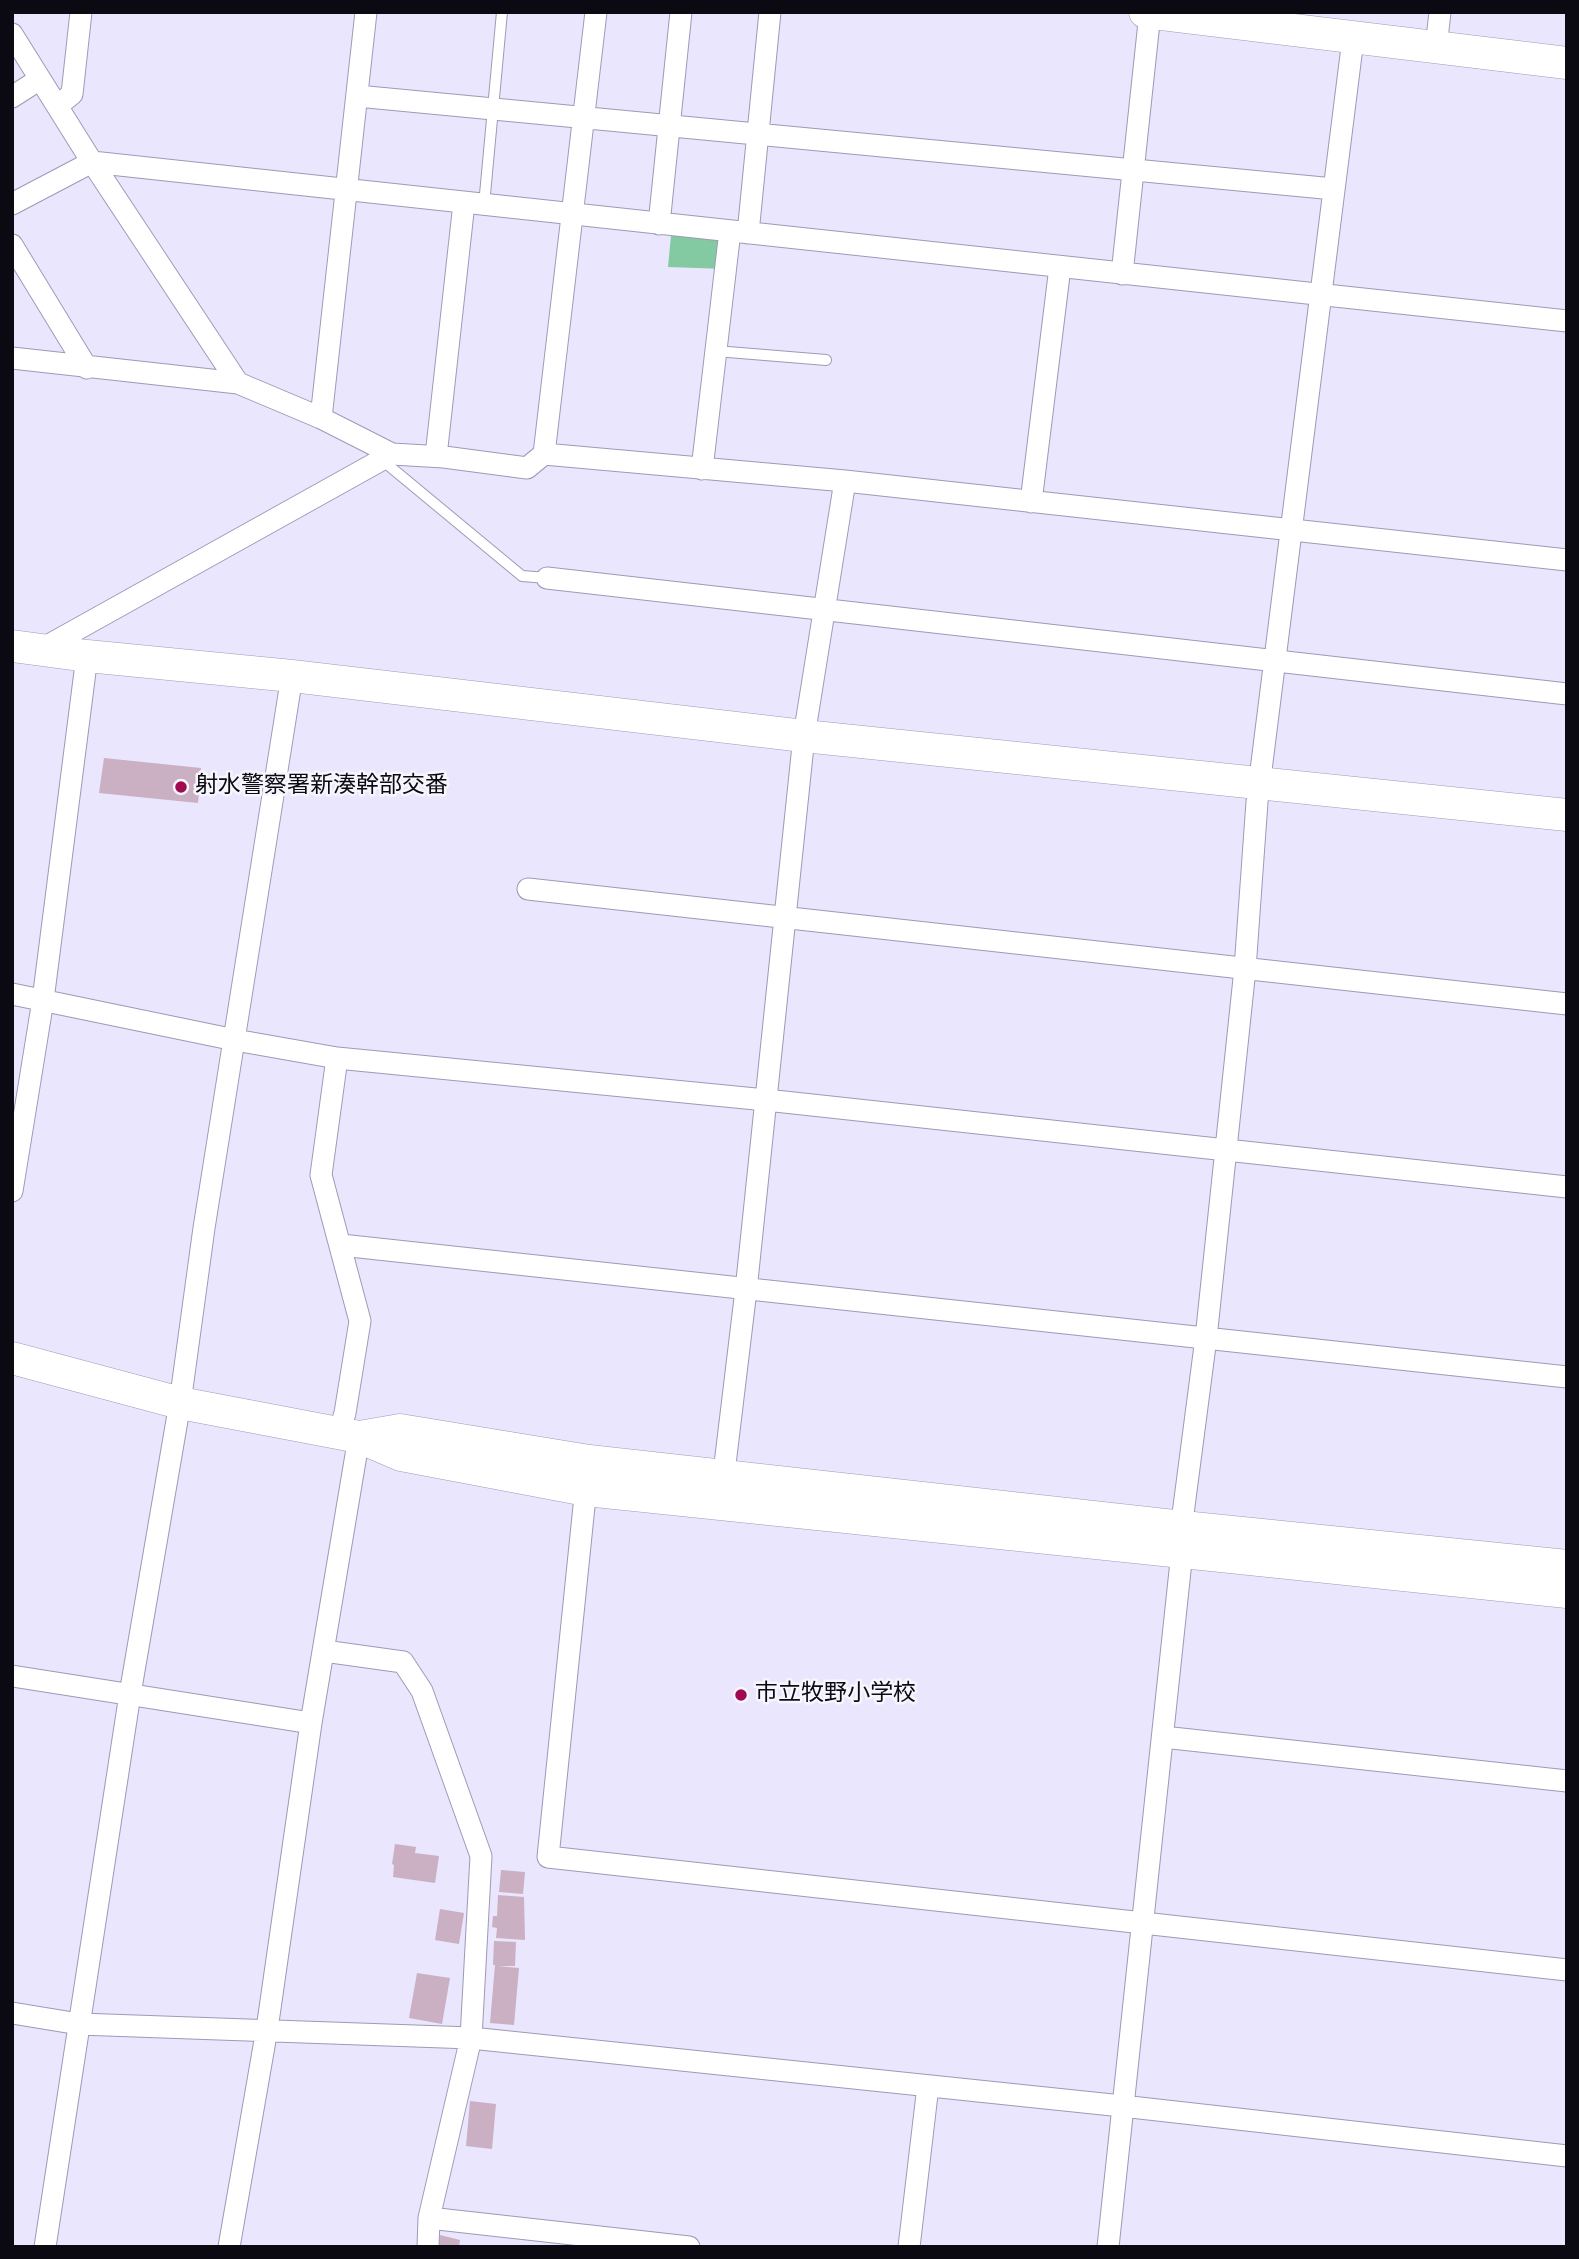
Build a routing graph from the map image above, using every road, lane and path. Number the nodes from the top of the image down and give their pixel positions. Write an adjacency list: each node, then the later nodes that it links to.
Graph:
1 (81, 12): 18 (street)
2 (366, 12): 16 (street)
3 (502, 12): 19 (lane)
4 (596, 12): 20 (street)
5 (681, 12): 21 (street)
6 (770, 12): 22 (street)
7 (1145, 12): 9 (street)
8 (1440, 12): 13 (street)
9 (1150, 13): 10 (street); 24 (street)
10 (1315, 23): 12 (street)
11 (12, 34): 15 (street)
12 (1353, 39): 13 (street); 25 (street)
13 (1436, 48): 14 (street)
14 (1567, 64)
15 (40, 79): 17 (street); 18 (street)
16 (357, 96): 19 (street); 26 (street)
17 (12, 97)
18 (57, 106): 23 (street)
19 (493, 109): 20 (street); 27 (lane)
20 (583, 117): 21 (street); 29 (street)
21 (670, 126): 22 (street); 30 (street)
22 (758, 134): 24 (street); 31 (street)
23 (92, 162): 26 (street); 28 (street); 41 (street)
24 (1133, 170): 25 (street); 34 (street)
25 (1334, 189): 35 (street)
26 (346, 190): 27 (street); 42 (street)
27 (474, 204): 29 (street); 44 (street)
28 (12, 205)
29 (573, 214): 30 (street); 43 (street)
30 (660, 224): 31 (street)
31 (739, 232): 33 (street); 37 (street)
32 (12, 245): 40 (street)
33 (1060, 267): 34 (street); 48 (street)
34 (1122, 274): 35 (street)
35 (1321, 295): 36 (street); 49 (street)
36 (1567, 321)
37 (716, 351): 39 (lane); 46 (street)
38 (12, 358): 40 (street)
39 (826, 360)
40 (87, 368): 41 (street)
41 (238, 383): 42 (street)
42 (321, 418): 45 (street)
43 (544, 454): 44 (street); 46 (street)
44 (436, 456): 45 (street)
45 (387, 457): 51 (lane); 53 (street)
46 (702, 469): 47 (street)
47 (845, 481): 48 (street); 52 (street)
48 (1031, 502): 49 (street)
49 (1291, 531): 50 (street); 55 (street)
50 (1567, 560)
51 (547, 578): 52 (street)
52 (824, 608): 55 (street); 58 (street)
53 (26, 648): 54 (street)
54 (87, 656): 56 (street); 65 (street)
55 (1275, 662): 57 (street); 59 (street)
56 (292, 676): 58 (street); 67 (street)
57 (1567, 694)
58 (804, 737): 59 (street); 62 (street)
59 (1260, 782): 60 (street); 63 (street)
60 (1567, 815)
61 (528, 889): 62 (street)
62 (785, 916): 63 (street); 69 (street)
63 (1245, 969): 66 (street); 70 (street)
64 (12, 995): 65 (street)
65 (43, 1000): 67 (street); 72 (street)
66 (1567, 1004)
67 (235, 1040): 68 (street); 78 (street)
68 (337, 1058): 69 (street); 73 (street)
69 (766, 1100): 70 (street); 74 (street)
70 (1225, 1151): 71 (street); 75 (street)
71 (1567, 1187)
72 (12, 1191)
73 (341, 1245): 74 (street); 79 (street)
74 (746, 1290): 75 (street); 81 (street)
75 (1206, 1338): 77 (street); 82 (street)
76 (12, 1358): 78 (street)
77 (1567, 1377)
78 (180, 1403): 79 (street); 87 (street)
79 (349, 1435): 80 (street); 85 (street)
80 (588, 1476): 81 (street); 91 (street)
81 (722, 1490): 82 (street)
82 (1182, 1539): 83 (street); 84 (street); 89 (street)
83 (1567, 1566)
84 (1567, 1592)
85 (324, 1651): 88 (street); 96 (street)
86 (12, 1676): 87 (street)
87 (130, 1694): 88 (street); 94 (street)
88 (311, 1723): 95 (street)
89 (1163, 1737): 90 (street); 91 (street)
90 (1567, 1781)
91 (1143, 1924): 92 (street); 98 (street)
92 (1567, 1970)
93 (12, 2013): 94 (street)
94 (79, 2024): 95 (street); 102 (street)
95 (267, 2029): 96 (street); 103 (street)
96 (471, 2038): 97 (street); 100 (street)
97 (928, 2085): 98 (street); 106 (street)
98 (1122, 2106): 99 (street); 107 (street)
99 (1567, 2156)
100 (429, 2218): 101 (street); 104 (street)
101 (585, 2241): 105 (street)
102 (45, 2247)
103 (229, 2247)
104 (428, 2247)
105 (689, 2247)
106 (909, 2247)
107 (1108, 2247)

